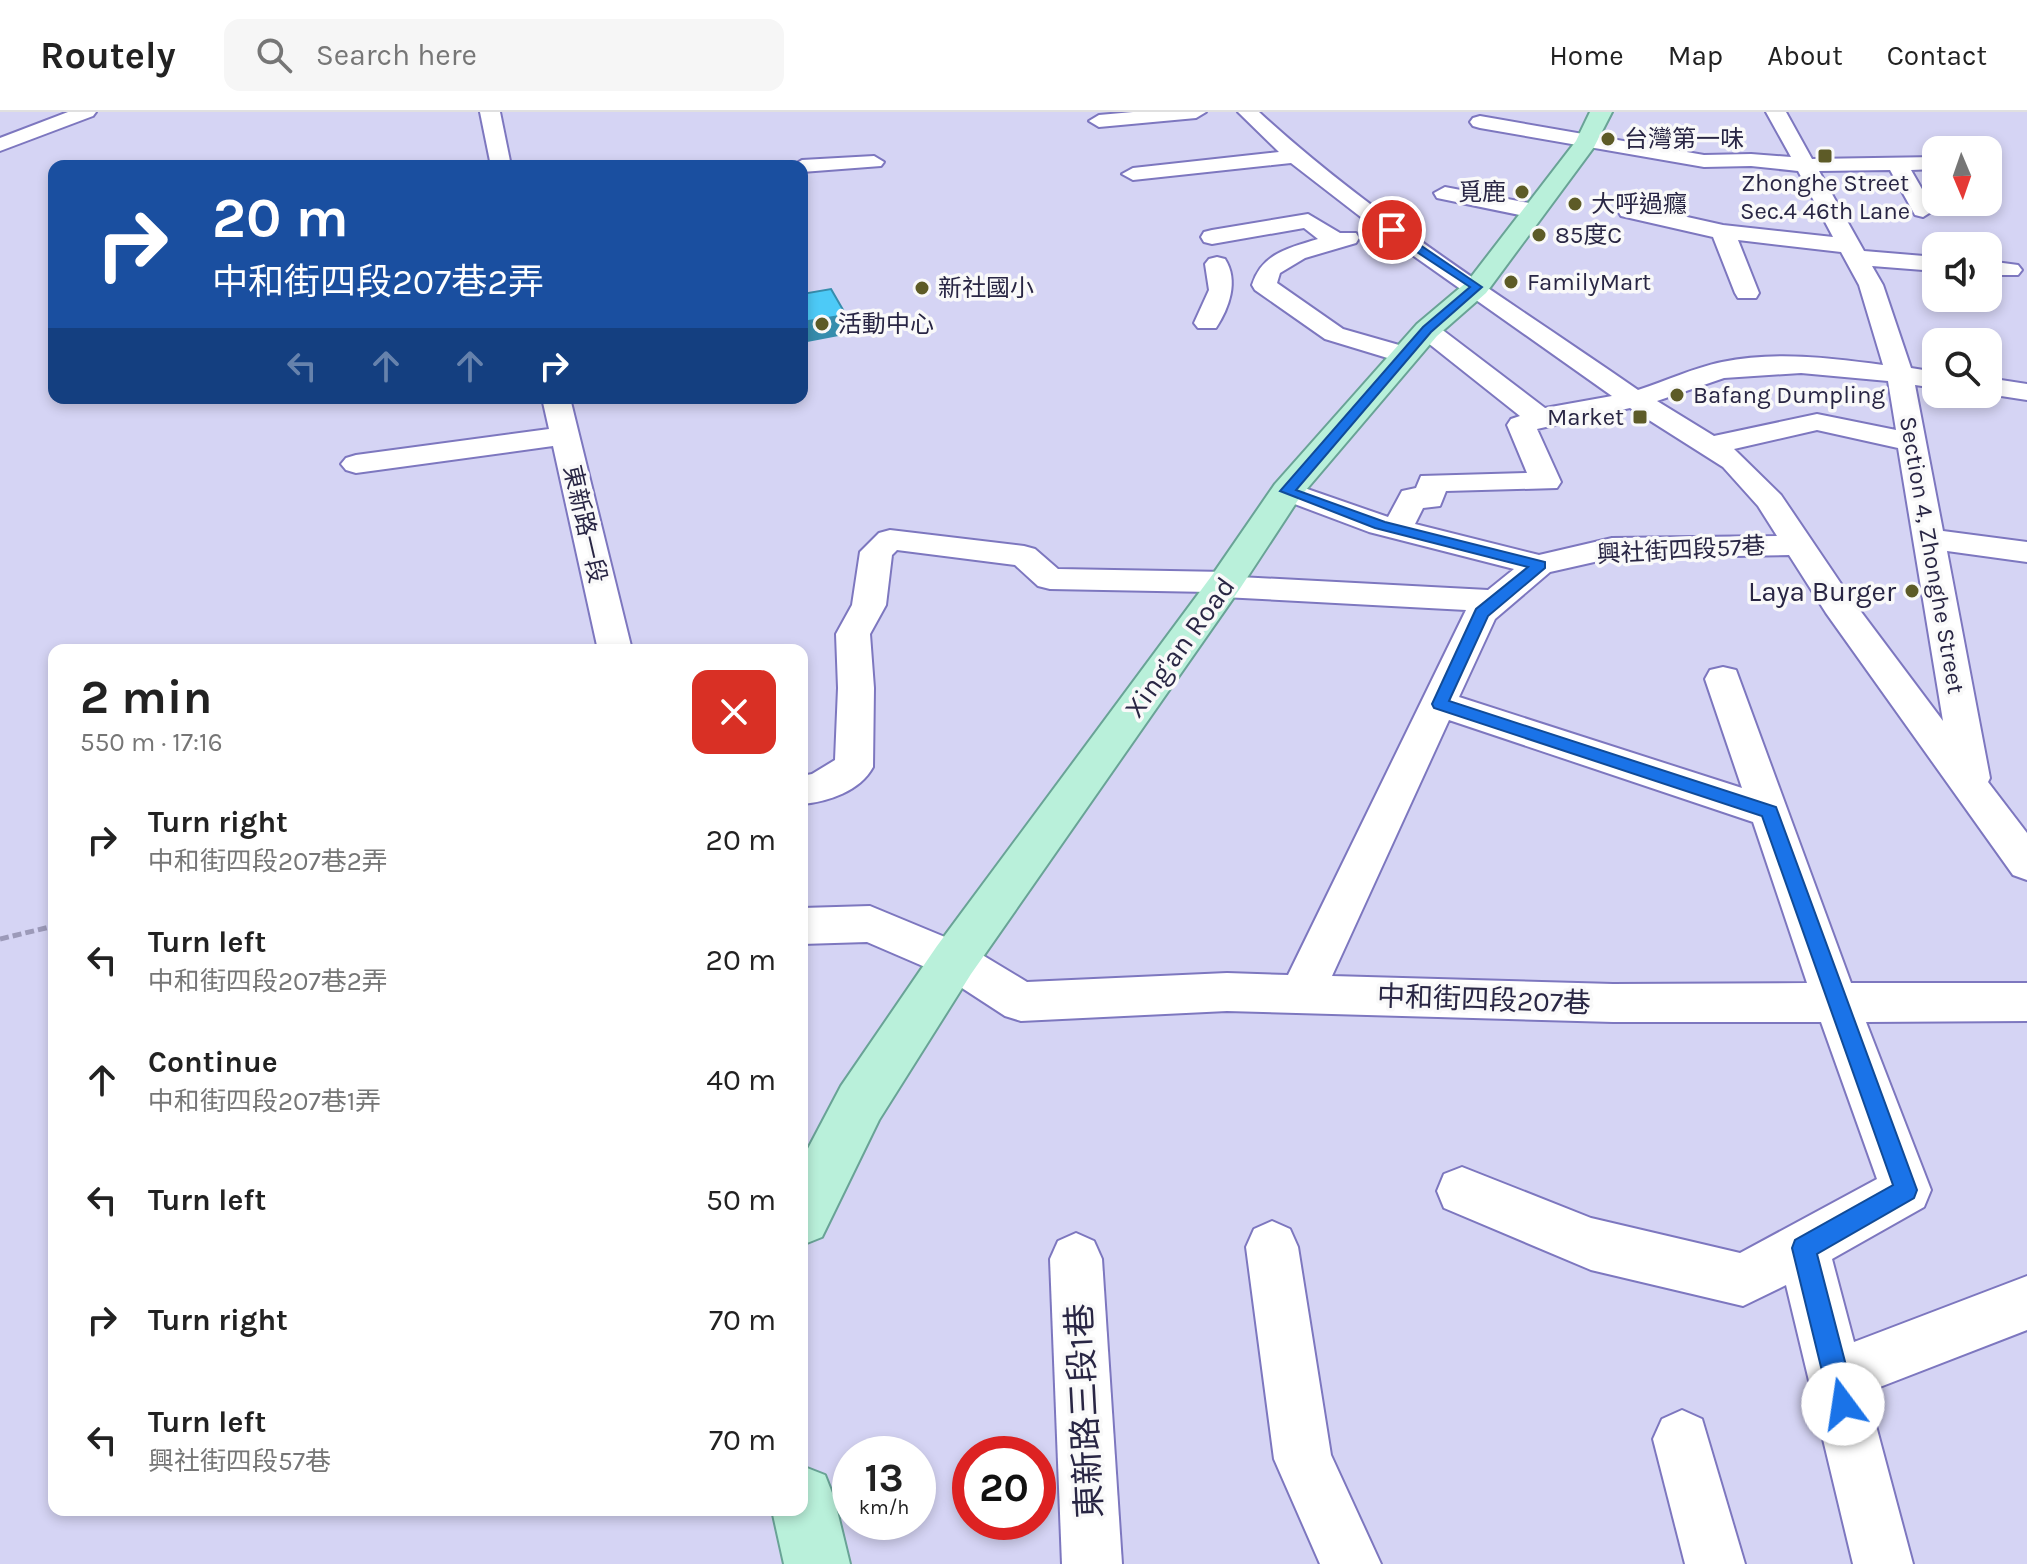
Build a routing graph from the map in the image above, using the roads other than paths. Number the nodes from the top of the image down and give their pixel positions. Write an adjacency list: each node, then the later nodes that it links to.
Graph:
1 (86, 112): 9 (street)
2 (490, 112): 11 (street)
3 (1196, 112): 6 (street)
4 (1248, 112): 10 (street)
5 (1776, 112): 14 (street, Section 4, Zhonghe Street)
6 (1099, 121)
7 (1480, 122): 8 (street)
8 (1593, 127): 14 (street); 20 (main road, Xing'an Road)
9 (0, 145)
10 (1295, 156): 17 (street); 22 (street)
11 (500, 160)
12 (874, 162): 16 (street)
13 (1922, 164): 15 (street)
14 (1805, 165): 15 (street); 26 (street, Section 4, Zhonghe Street)
15 (1898, 165): 19 (street)
16 (808, 166)
17 (1133, 174)
18 (1445, 193): 20 (street)
19 (1922, 208)
20 (1534, 211): 29 (main road, Xing'an Road)
21 (1629, 211): 23 (street)
22 (1392, 230): 25 (street); 29 (street)
23 (1723, 232): 26 (street); 32 (street)
24 (1212, 237): 25 (street)
25 (1336, 241): 31 (street)
26 (1852, 251): 27 (street); 35 (street, Section 4, Zhonghe Street)
27 (1922, 262)
28 (1217, 264): 30 (street)
29 (1477, 287): 34 (main road, Xing'an Road); 39 (street)
30 (1221, 290): 31 (street); 33 (street)
31 (1271, 290): 34 (street)
32 (1747, 293)
33 (1207, 323)
34 (1416, 342): 41 (street); 46 (main road, Xing'an Road)
35 (1900, 375): 36 (street); 39 (street); 43 (street, Section 4, Zhonghe Street)
36 (1922, 378)
37 (2002, 388): 38 (street)
38 (2027, 392)
39 (1634, 399): 41 (street); 44 (street)
40 (557, 404): 42 (street, 東新路一段)
41 (1539, 417): 47 (street)
42 (564, 436): 45 (street); 54 (street, 東新路一段)
43 (1912, 442): 44 (street); 48 (street, Section 4, Zhonghe Street)
44 (1709, 446): 49 (street)
45 (356, 464)
46 (1287, 491): 47 (street, 興社街四段57巷); 52 (main road, Xing'an Road)
47 (1397, 529): 51 (street, 興社街四段57巷)
48 (1929, 539): 50 (street); 57 (street, Section 4, Zhonghe Street)
49 (1799, 545): 51 (street, 興社街四段57巷); 57 (street)
50 (2027, 552)
51 (1539, 565): 53 (street)
52 (1224, 584): 53 (street); 58 (street); 62 (main road, Xing'an Road)
53 (1496, 601): 56 (street)
54 (614, 644)
55 (1723, 679): 59 (street)
56 (1440, 704): 59 (street); 63 (street)
57 (1972, 786): 60 (street, Section 4, Zhonghe Street)
58 (808, 789)
59 (1769, 812): 64 (street)
60 (2027, 864)
61 (808, 926): 62 (street, 中和街四段207巷)
62 (954, 960): 63 (street, 中和街四段207巷); 67 (main road, Xing'an Road)
63 (1301, 994): 64 (street, 中和街四段207巷)
64 (1836, 1002): 65 (street, 中和街四段207巷); 69 (street)
65 (2027, 1002)
66 (1462, 1191): 69 (street)
67 (808, 1205)
68 (1272, 1247): 77 (street)
69 (1803, 1248): 72 (street)
70 (1076, 1259): 76 (street, 東新路三段1巷)
71 (2027, 1303): 72 (street)
72 (1836, 1377): 79 (street)
73 (1682, 1439): 78 (street)
74 (806, 1516): 75 (main road)
75 (817, 1564)
76 (1092, 1564)
77 (1351, 1564)
78 (1715, 1564)
79 (1883, 1564)

